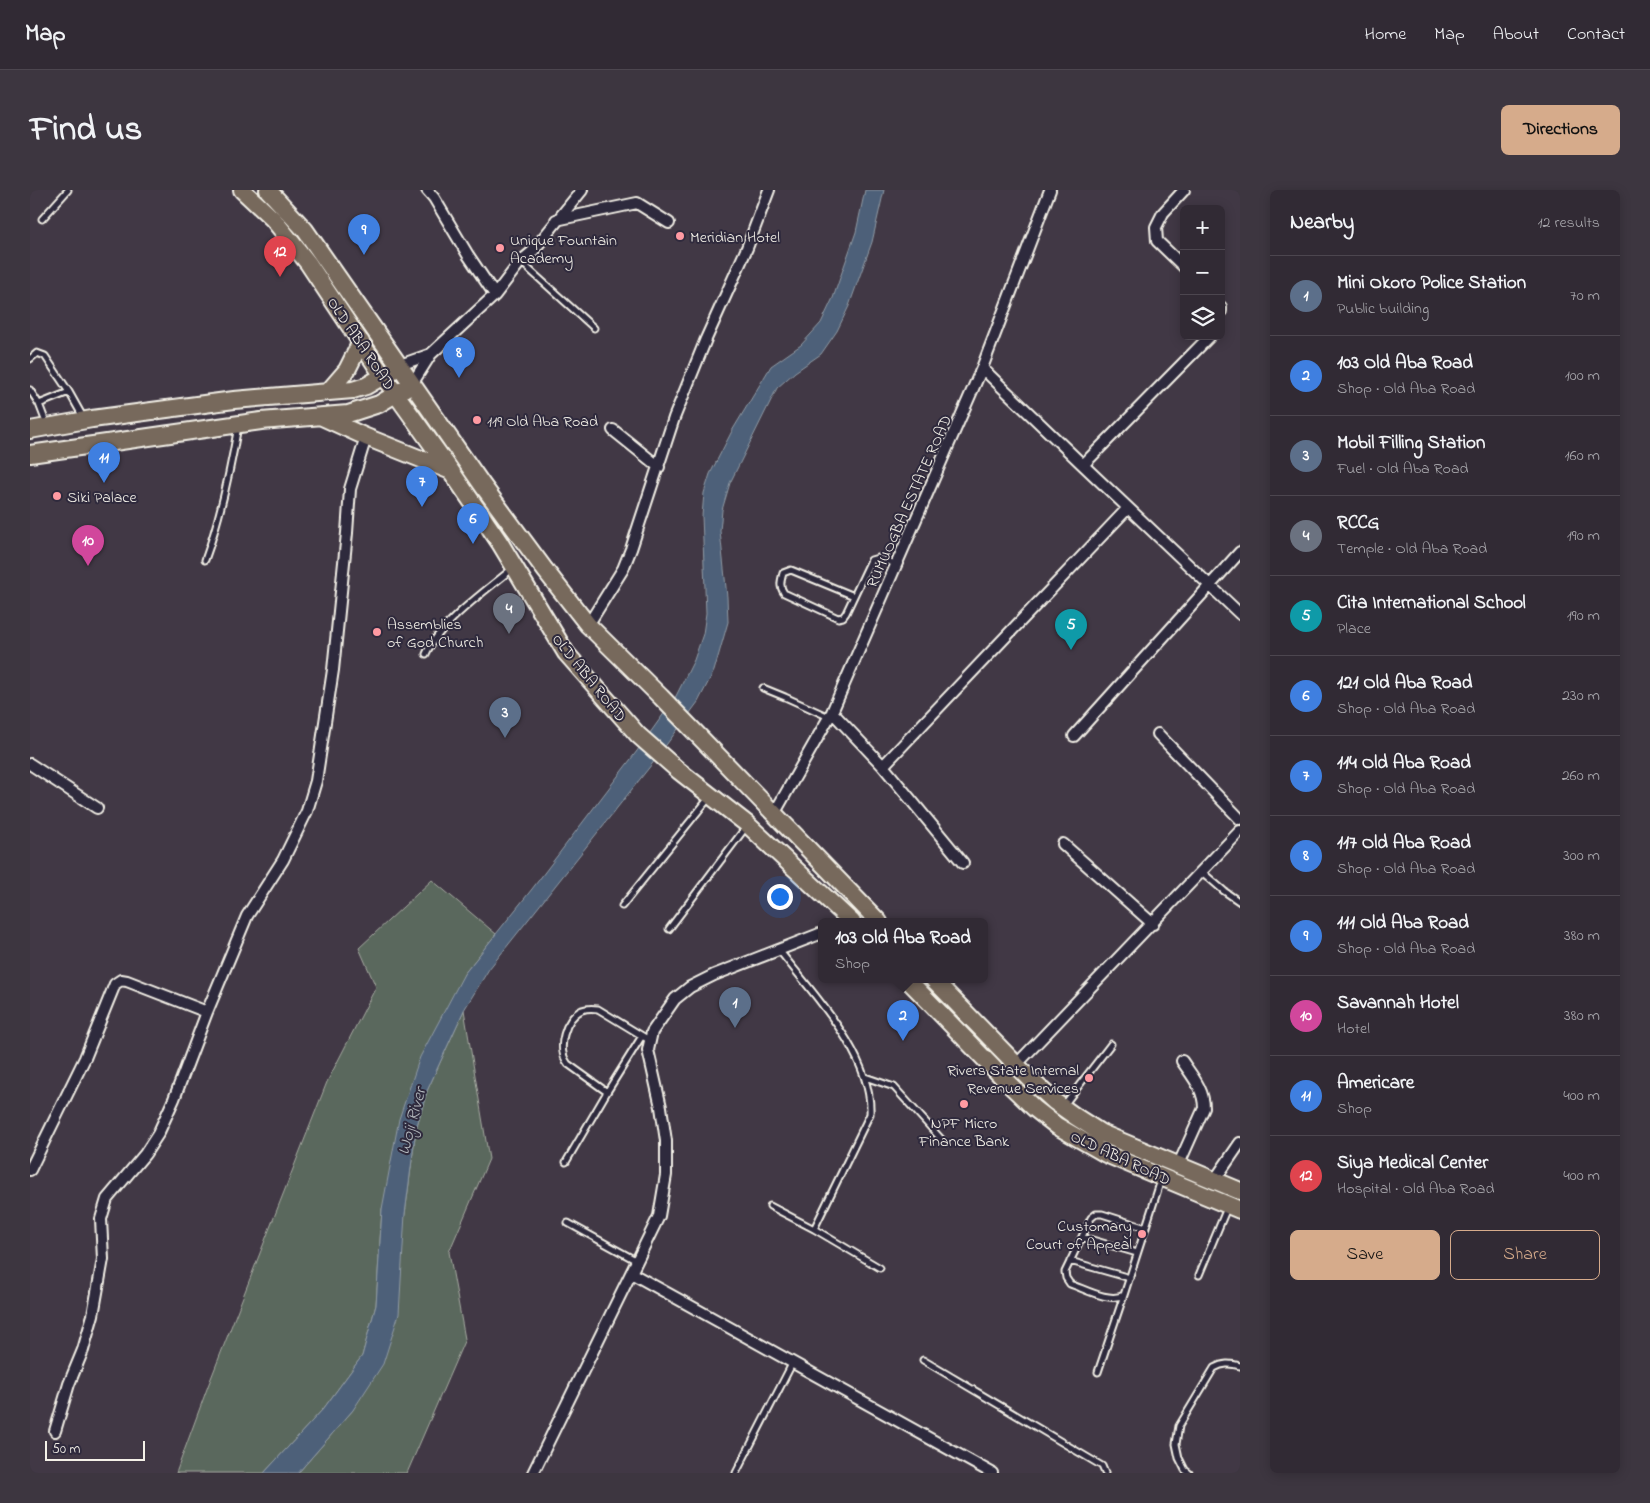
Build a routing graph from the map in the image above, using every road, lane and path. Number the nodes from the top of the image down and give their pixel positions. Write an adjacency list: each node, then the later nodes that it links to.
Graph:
1 (68, 190): 9 (lane)
2 (242, 190): 17 (main road, OLD ABA ROAD)
3 (268, 190): 20 (main road, OLD ABA ROAD)
4 (582, 190): 10 (street)
5 (769, 190): 38 (street)
6 (1050, 190): 21 (street, RUMUOGBA ESTATE ROAD)
7 (1184, 190): 13 (street)
8 (433, 193): 14 (street)
9 (42, 219)
10 (556, 220): 11 (street); 12 (street)
11 (669, 223)
12 (521, 262): 14 (street); 15 (lane)
13 (1180, 263)
14 (495, 295): 18 (street)
15 (594, 328)
16 (1206, 340): 37 (street)
17 (361, 342): 22 (main road, OLD ABA ROAD); 26 (main road)
18 (431, 354): 20 (street); 23 (street)
19 (30, 359): 25 (lane)
20 (400, 366): 22 (main road); 23 (main road, OLD ABA ROAD)
21 (982, 368): 37 (street); 43 (street, RUMUOGBA ESTATE ROAD)
22 (383, 376): 26 (main road); 27 (main road, OLD ABA ROAD)
23 (412, 384): 27 (main road); 48 (main road, OLD ABA ROAD)
24 (30, 390): 28 (lane)
25 (69, 392): 28 (lane); 30 (lane)
26 (328, 392): 30 (main road)
27 (396, 395): 29 (main road); 39 (main road, OLD ABA ROAD)
28 (39, 404): 32 (lane)
29 (320, 416): 31 (main road); 35 (main road)
30 (84, 420): 32 (main road)
31 (239, 423): 36 (main road); 42 (lane)
32 (48, 426): 33 (main road)
33 (30, 430)
34 (613, 430): 38 (street)
35 (366, 437): 39 (main road); 75 (street)
36 (30, 454)
37 (1083, 465): 40 (street)
38 (658, 467): 48 (street)
39 (451, 471): 44 (main road, OLD ABA ROAD)
40 (1128, 508): 45 (street); 55 (street)
41 (1240, 552): 45 (street)
42 (204, 560)
43 (897, 564): 46 (lane); 51 (street, RUMUOGBA ESTATE ROAD)
44 (514, 567): 49 (lane); 56 (main road, OLD ABA ROAD)
45 (1210, 585): 47 (street); 53 (street)
46 (854, 596): 46 (lane)
47 (1240, 614)
48 (588, 625): 58 (main road, OLD ABA ROAD)
49 (426, 654)
50 (763, 688): 51 (lane)
51 (831, 715): 55 (street); 58 (street, RUMUOGBA ESTATE ROAD)
52 (1158, 734): 59 (street)
53 (1074, 736)
54 (30, 764): 57 (street)
55 (882, 766): 63 (street)
56 (711, 796): 60 (main road, OLD ABA ROAD); 66 (lane)
57 (97, 808)
58 (774, 814): 67 (main road, OLD ABA ROAD)
59 (1240, 819)
60 (748, 824): 68 (main road, OLD ABA ROAD); 70 (lane)
61 (1240, 831): 64 (street)
62 (1063, 844): 69 (street)
63 (963, 862)
64 (1202, 872): 65 (lane); 69 (street)
65 (1240, 902)
66 (622, 906)
67 (874, 917)
68 (846, 918)
69 (1153, 924): 79 (street)
70 (669, 929)
71 (818, 935): 72 (street)
72 (778, 950): 76 (street); 80 (lane)
73 (911, 983): 88 (main road, OLD ABA ROAD)
74 (937, 983): 79 (main road, OLD ABA ROAD)
75 (207, 1012): 87 (street); 109 (street)
76 (646, 1038): 81 (lane); 81 (lane); 98 (street)
77 (1111, 1044): 82 (lane)
78 (1182, 1061): 86 (street)
79 (1016, 1065): 82 (main road, OLD ABA ROAD)
80 (865, 1078): 83 (lane); 95 (lane)
81 (607, 1092): 85 (lane)
82 (1062, 1107): 86 (main road, OLD ABA ROAD)
83 (943, 1141)
84 (1240, 1144): 89 (street)
85 (566, 1162)
86 (1178, 1166): 89 (main road, OLD ABA ROAD)
87 (30, 1170)
88 (1162, 1177): 92 (main road, OLD ABA ROAD); 94 (lane)
89 (1214, 1181): 90 (main road, OLD ABA ROAD)
90 (1240, 1191)
91 (770, 1206): 95 (lane)
92 (1234, 1208): 102 (lane)
93 (568, 1223): 98 (lane)
94 (1146, 1228): 96 (lane); 97 (lane)
95 (814, 1229): 100 (lane)
96 (1082, 1237): 97 (lane); 99 (lane)
97 (1137, 1253): 103 (lane)
98 (637, 1261): 101 (street)
99 (1070, 1261): 103 (lane); 104 (lane)
100 (880, 1268)
101 (631, 1273): 106 (street); 110 (street)
102 (1199, 1275)
103 (1130, 1278): 104 (lane)
104 (1124, 1295): 108 (lane)
105 (923, 1360): 113 (lane)
106 (792, 1364): 111 (lane); 112 (street)
107 (1240, 1366): 114 (lane)
108 (1098, 1372)
109 (55, 1431)
110 (533, 1473)
111 (736, 1473)
112 (992, 1473)
113 (1104, 1473)
114 (1189, 1473)

